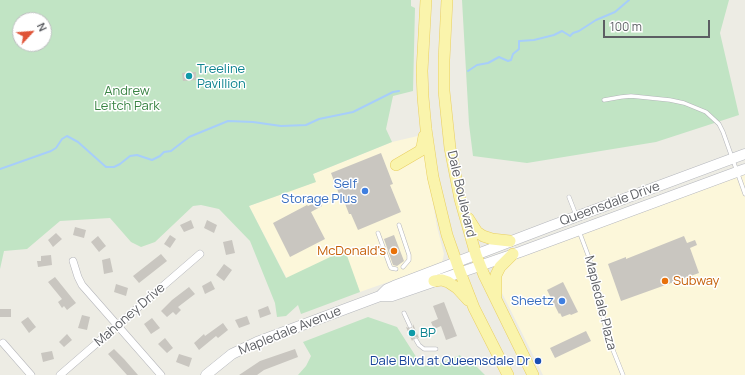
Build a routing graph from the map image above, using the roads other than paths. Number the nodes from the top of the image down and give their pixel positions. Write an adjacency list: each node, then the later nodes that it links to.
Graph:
1 (426, 0): 4 (main road, Dale Boulevard)
2 (447, 0): 11 (main road, Dale Boulevard)
3 (604, 100): 6 (lane)
4 (426, 129): 7 (main road); 23 (main road, Dale Boulevard)
5 (745, 154): 6 (street, Queensdale Drive)
6 (732, 159): 8 (lane); 12 (street, Queensdale Drive)
7 (396, 165)
8 (741, 170): 9 (lane); 14 (street, Queensdale Drive)
9 (745, 194)
10 (569, 197): 12 (lane)
11 (462, 210): 16 (main road); 18 (main road, Dale Boulevard)
12 (576, 216): 16 (street, Queensdale Drive)
13 (399, 225): 22 (lane)
14 (579, 230): 19 (street, Queensdale Drive); 41 (lane, Mapledale Plaza)
15 (378, 233): 24 (lane)
16 (510, 241): 18 (street, Queensdale Drive)
17 (200, 254): 30 (street, Mahoney Drive)
18 (476, 254): 21 (main road, Dale Boulevard); 23 (street, Mapledale Avenue)
19 (513, 254): 21 (street, Queensdale Drive); 27 (main road)
20 (73, 261): 30 (street)
21 (480, 265): 23 (street, Mapledale Avenue); 27 (main road, Dale Boulevard)
22 (403, 267)
23 (458, 267): 25 (street, Mapledale Avenue); 26 (street, Mapledale Avenue); 28 (main road, Dale Boulevard)
24 (396, 269)
25 (434, 281): 26 (street, Mapledale Avenue); 28 (main road)
26 (380, 296): 38 (street, Mapledale Avenue)
27 (496, 302): 40 (main road, Dale Boulevard)
28 (474, 308): 39 (main road, Dale Boulevard)
29 (404, 313): 31 (lane)
30 (118, 325): 36 (street, Mahoney Drive); 37 (street)
31 (410, 326)
32 (416, 340): 34 (lane)
33 (3, 343): 35 (street)
34 (436, 349)
35 (31, 375)
36 (60, 375)
37 (161, 375)
38 (206, 375)
39 (508, 375)
40 (533, 375)
41 (623, 375)

